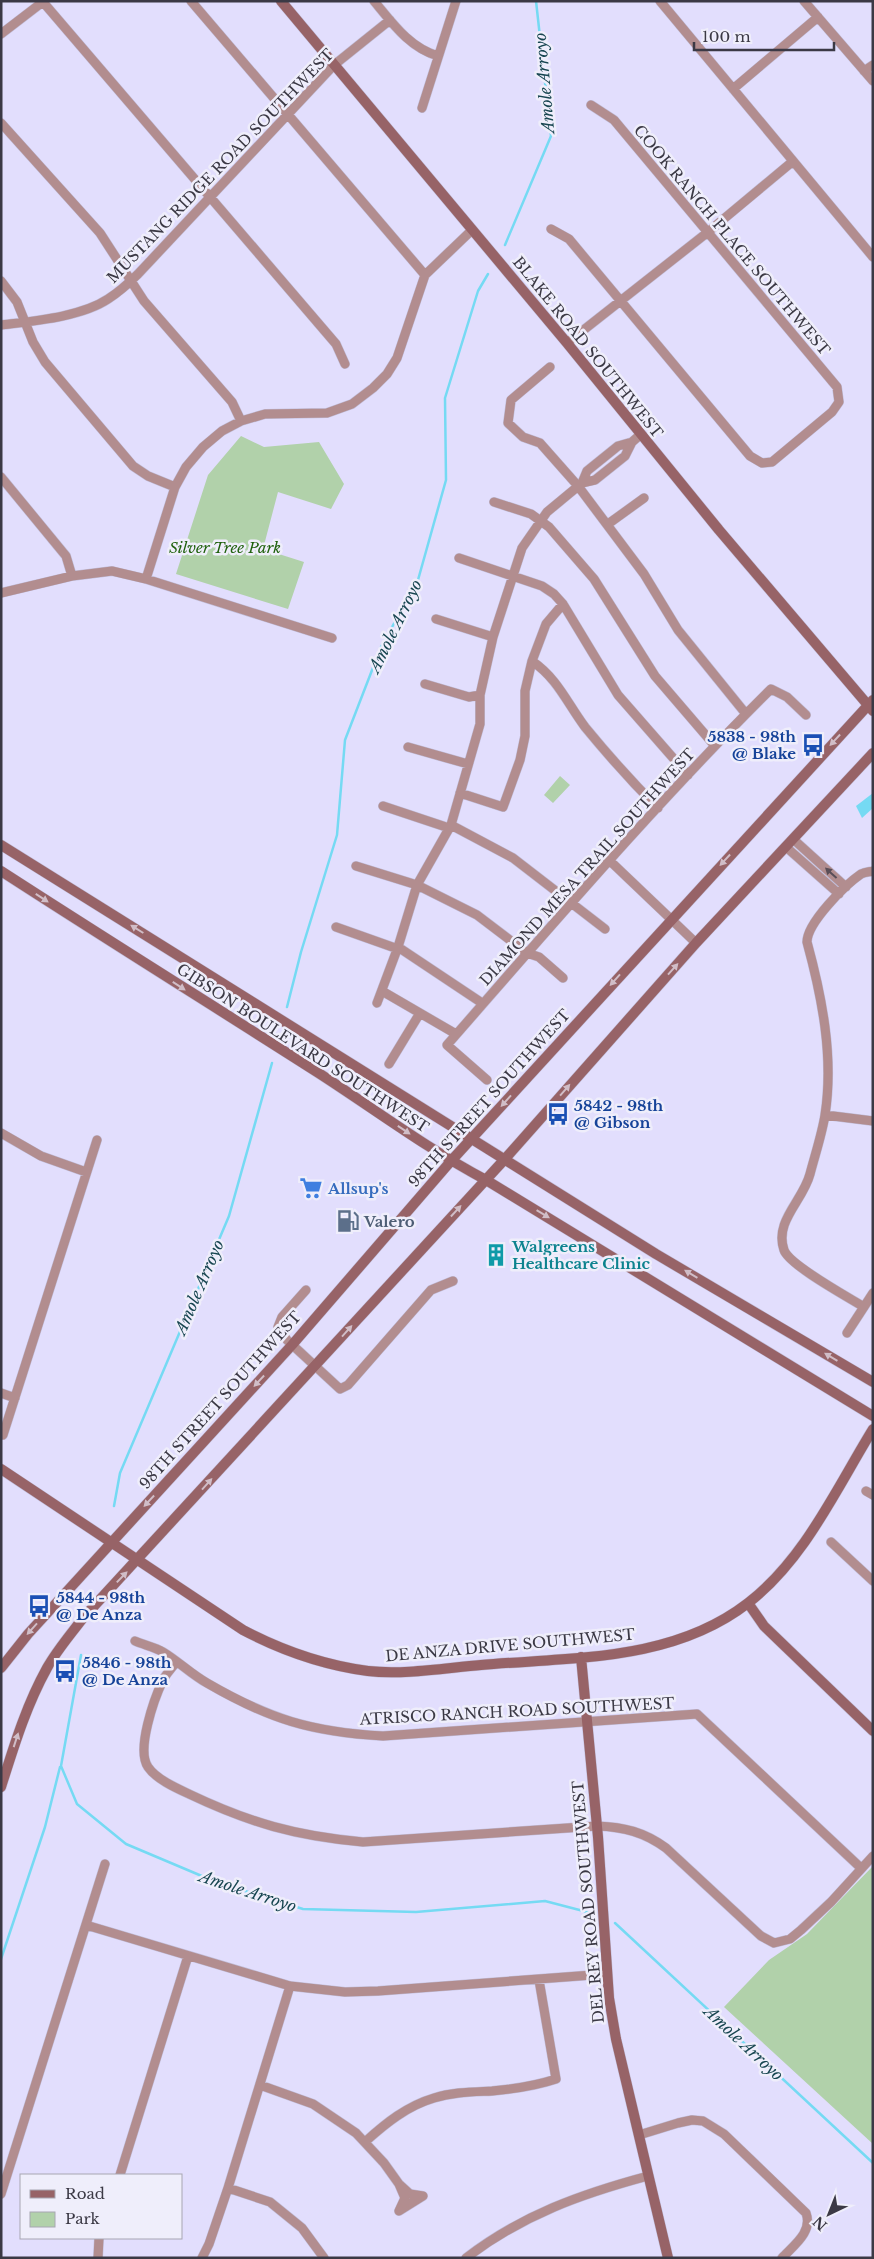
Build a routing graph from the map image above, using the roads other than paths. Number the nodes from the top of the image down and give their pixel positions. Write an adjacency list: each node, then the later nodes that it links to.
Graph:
1 (44, 1): 10 (street); 22 (street)
2 (191, 1): 19 (street)
3 (281, 1): 12 (street, BLAKE ROAD SOUTHWEST)
4 (374, 1): 9 (street)
5 (456, 1): 11 (street)
6 (660, 1): 16 (street)
7 (804, 1): 8 (street)
8 (818, 17): 14 (street); 16 (street)
9 (390, 20): 11 (street); 12 (street, MUSTANG RIDGE ROAD SOUTHWEST)
10 (1, 34)
11 (438, 56): 18 (street)
12 (334, 65): 19 (street, MUSTANG RIDGE ROAD SOUTHWEST); 24 (street, BLAKE ROAD SOUTHWEST)
13 (873, 65): 14 (street)
14 (864, 71): 15 (street)
15 (873, 81)
16 (733, 89): 21 (street)
17 (592, 105): 25 (street, COOK RANCH PLACE SOUTHWEST)
18 (422, 108)
19 (288, 114): 22 (street, MUSTANG RIDGE ROAD SOUTHWEST); 27 (street)
20 (1, 123): 29 (street)
21 (792, 162): 25 (street); 26 (street)
22 (211, 196): 29 (street, MUSTANG RIDGE ROAD SOUTHWEST); 34 (street)
23 (551, 229): 30 (street)
24 (472, 230): 27 (street); 33 (street, BLAKE ROAD SOUTHWEST)
25 (708, 232): 30 (street); 30 (street, COOK RANCH PLACE SOUTHWEST)
26 (873, 257)
27 (425, 275): 36 (street)
28 (1, 280): 31 (street)
29 (130, 281): 31 (street, MUSTANG RIDGE ROAD SOUTHWEST); 36 (street)
30 (620, 301): 33 (street)
31 (24, 321): 32 (street, MUSTANG RIDGE ROAD SOUTHWEST); 43 (street)
32 (1, 325)
33 (568, 343): 37 (street, BLAKE ROAD SOUTHWEST)
34 (345, 364)
35 (550, 367): 42 (street)
36 (242, 421): 43 (street)
37 (640, 435): 38 (street); 60 (street, BLAKE ROAD SOUTHWEST)
38 (632, 442): 39 (street); 40 (street)
39 (600, 460): 40 (street); 42 (street)
40 (608, 469): 42 (street)
41 (1, 477): 49 (street)
42 (580, 484): 46 (street); 47 (street)
43 (175, 487): 51 (street)
44 (644, 498): 47 (street)
45 (494, 502): 46 (street)
46 (540, 520): 50 (street); 63 (street)
47 (608, 524): 61 (street)
48 (459, 558): 50 (street)
49 (72, 576): 51 (street); 52 (street)
50 (513, 576): 53 (street); 56 (street)
51 (146, 579): 55 (street)
52 (1, 593)
53 (563, 604): 57 (street); 67 (street)
54 (436, 619): 56 (street)
55 (332, 638)
56 (493, 638): 59 (street)
57 (532, 661): 68 (street); 70 (street)
58 (425, 684): 59 (street)
59 (480, 694): 66 (street)
60 (871, 705): 84 (street, 98TH STREET SOUTHWEST, one-way to 84)
61 (746, 714): 62 (street, DIAMOND MESA TRAIL SOUTHWEST); 63 (street, DIAMOND MESA TRAIL SOUTHWEST)
62 (806, 715)
63 (715, 746): 67 (street, DIAMOND MESA TRAIL SOUTHWEST)
64 (408, 747): 66 (street)
65 (873, 753): 72 (street)
66 (468, 764): 68 (street)
67 (688, 775): 70 (street, DIAMOND MESA TRAIL SOUTHWEST)
68 (460, 793): 71 (street)
69 (383, 806): 71 (street)
70 (658, 808): 75 (street, DIAMOND MESA TRAIL SOUTHWEST)
71 (450, 827): 80 (street); 83 (street)
72 (789, 843): 74 (street); 77 (street); 87 (street)
73 (1, 845): 101 (street, GIBSON BOULEVARD SOUTHWEST, one-way to 73)
74 (815, 859): 77 (street); 81 (street, one-way to 74)
75 (609, 860): 83 (street, DIAMOND MESA TRAIL SOUTHWEST); 84 (street)
76 (356, 866): 80 (street)
77 (808, 867): 82 (street)
78 (1, 871): 104 (street, GIBSON BOULEVARD SOUTHWEST, one-way to 104)
79 (873, 871): 81 (street)
80 (417, 885): 88 (street); 89 (street)
81 (846, 887): 82 (street)
82 (839, 894): 98 (street)
83 (570, 904): 86 (street); 89 (street, DIAMOND MESA TRAIL SOUTHWEST)
84 (672, 918): 87 (street); 101 (street, 98TH STREET SOUTHWEST, one-way to 101)
85 (336, 927): 88 (street)
86 (605, 929)
87 (696, 943): 103 (street, one-way to 87)
88 (398, 948): 91 (street); 92 (street)
89 (527, 953): 90 (street); 92 (street, DIAMOND MESA TRAIL SOUTHWEST)
90 (563, 978)
91 (382, 990): 93 (street); 94 (street)
92 (482, 1002): 95 (street, DIAMOND MESA TRAIL SOUTHWEST)
93 (377, 1003)
94 (420, 1013): 95 (street); 96 (street)
95 (456, 1034): 97 (street, DIAMOND MESA TRAIL SOUTHWEST)
96 (389, 1064)
97 (487, 1080)
98 (825, 1114): 99 (street); 110 (street)
99 (873, 1120)
100 (1, 1132): 105 (street)
101 (472, 1138): 103 (street, GIBSON BOULEVARD SOUTHWEST); 104 (street, 98TH STREET SOUTHWEST)
102 (96, 1140): 105 (street)
103 (504, 1160): 106 (street); 114 (street, GIBSON BOULEVARD SOUTHWEST, one-way to 103)
104 (451, 1161): 106 (street, GIBSON BOULEVARD SOUTHWEST); 112 (street, 98TH STREET SOUTHWEST)
105 (86, 1172): 116 (street)
106 (486, 1180): 113 (street, one-way to 106); 117 (street, GIBSON BOULEVARD SOUTHWEST, one-way to 117)
107 (453, 1281): 113 (street)
108 (306, 1290): 112 (street)
109 (873, 1293): 110 (street)
110 (864, 1307): 111 (street)
111 (847, 1333)
112 (292, 1345): 113 (street); 121 (street, 98TH STREET SOUTHWEST, one-way to 121)
113 (314, 1367): 123 (street, one-way to 113)
114 (873, 1382)
115 (1, 1393): 116 (street)
116 (15, 1398): 119 (street)
117 (873, 1416)
118 (873, 1429): 125 (street, DE ANZA DRIVE SOUTHWEST)
119 (3, 1435)
120 (1, 1469): 121 (street, DE ANZA DRIVE SOUTHWEST)
121 (112, 1541): 123 (street, DE ANZA DRIVE SOUTHWEST); 129 (street, 98TH STREET SOUTHWEST, one-way to 129)
122 (831, 1542): 124 (street)
123 (139, 1559): 127 (street, DE ANZA DRIVE SOUTHWEST); 132 (street, one-way to 123)
124 (873, 1581)
125 (748, 1603): 127 (street, DE ANZA DRIVE SOUTHWEST); 131 (street)
126 (135, 1641): 128 (street, ATRISCO RANCH ROAD SOUTHWEST)
127 (581, 1657): 130 (street, DEL REY ROAD SOUTHWEST)
128 (176, 1662): 130 (street, ATRISCO RANCH ROAD SOUTHWEST); 133 (street)
129 (1, 1668)
130 (586, 1720): 133 (street, DEL REY ROAD SOUTHWEST); 136 (street, ATRISCO RANCH ROAD SOUTHWEST)
131 (873, 1730)
132 (1, 1787)
133 (597, 1826): 136 (street); 139 (street, DEL REY ROAD SOUTHWEST)
134 (873, 1856): 136 (street)
135 (105, 1864): 137 (street)
136 (861, 1868)
137 (86, 1925): 138 (street); 149 (street)
138 (188, 1956): 141 (street); 145 (street)
139 (606, 1974): 140 (street); 143 (street, DEL REY ROAD SOUTHWEST)
140 (539, 1980): 141 (street); 144 (street)
141 (290, 1986): 142 (street)
142 (260, 2085): 144 (street); 148 (street)
143 (639, 2135): 146 (street, DEL REY ROAD SOUTHWEST); 156 (street)
144 (366, 2141): 147 (street)
145 (120, 2174)
146 (648, 2176): 154 (street); 155 (street, DEL REY ROAD SOUTHWEST)
147 (399, 2184)
148 (228, 2188): 152 (street); 153 (street)
149 (1, 2194)
150 (99, 2239): 151 (street)
151 (98, 2258)
152 (202, 2258)
153 (324, 2258)
154 (466, 2258)
155 (668, 2258)
156 (782, 2258)

